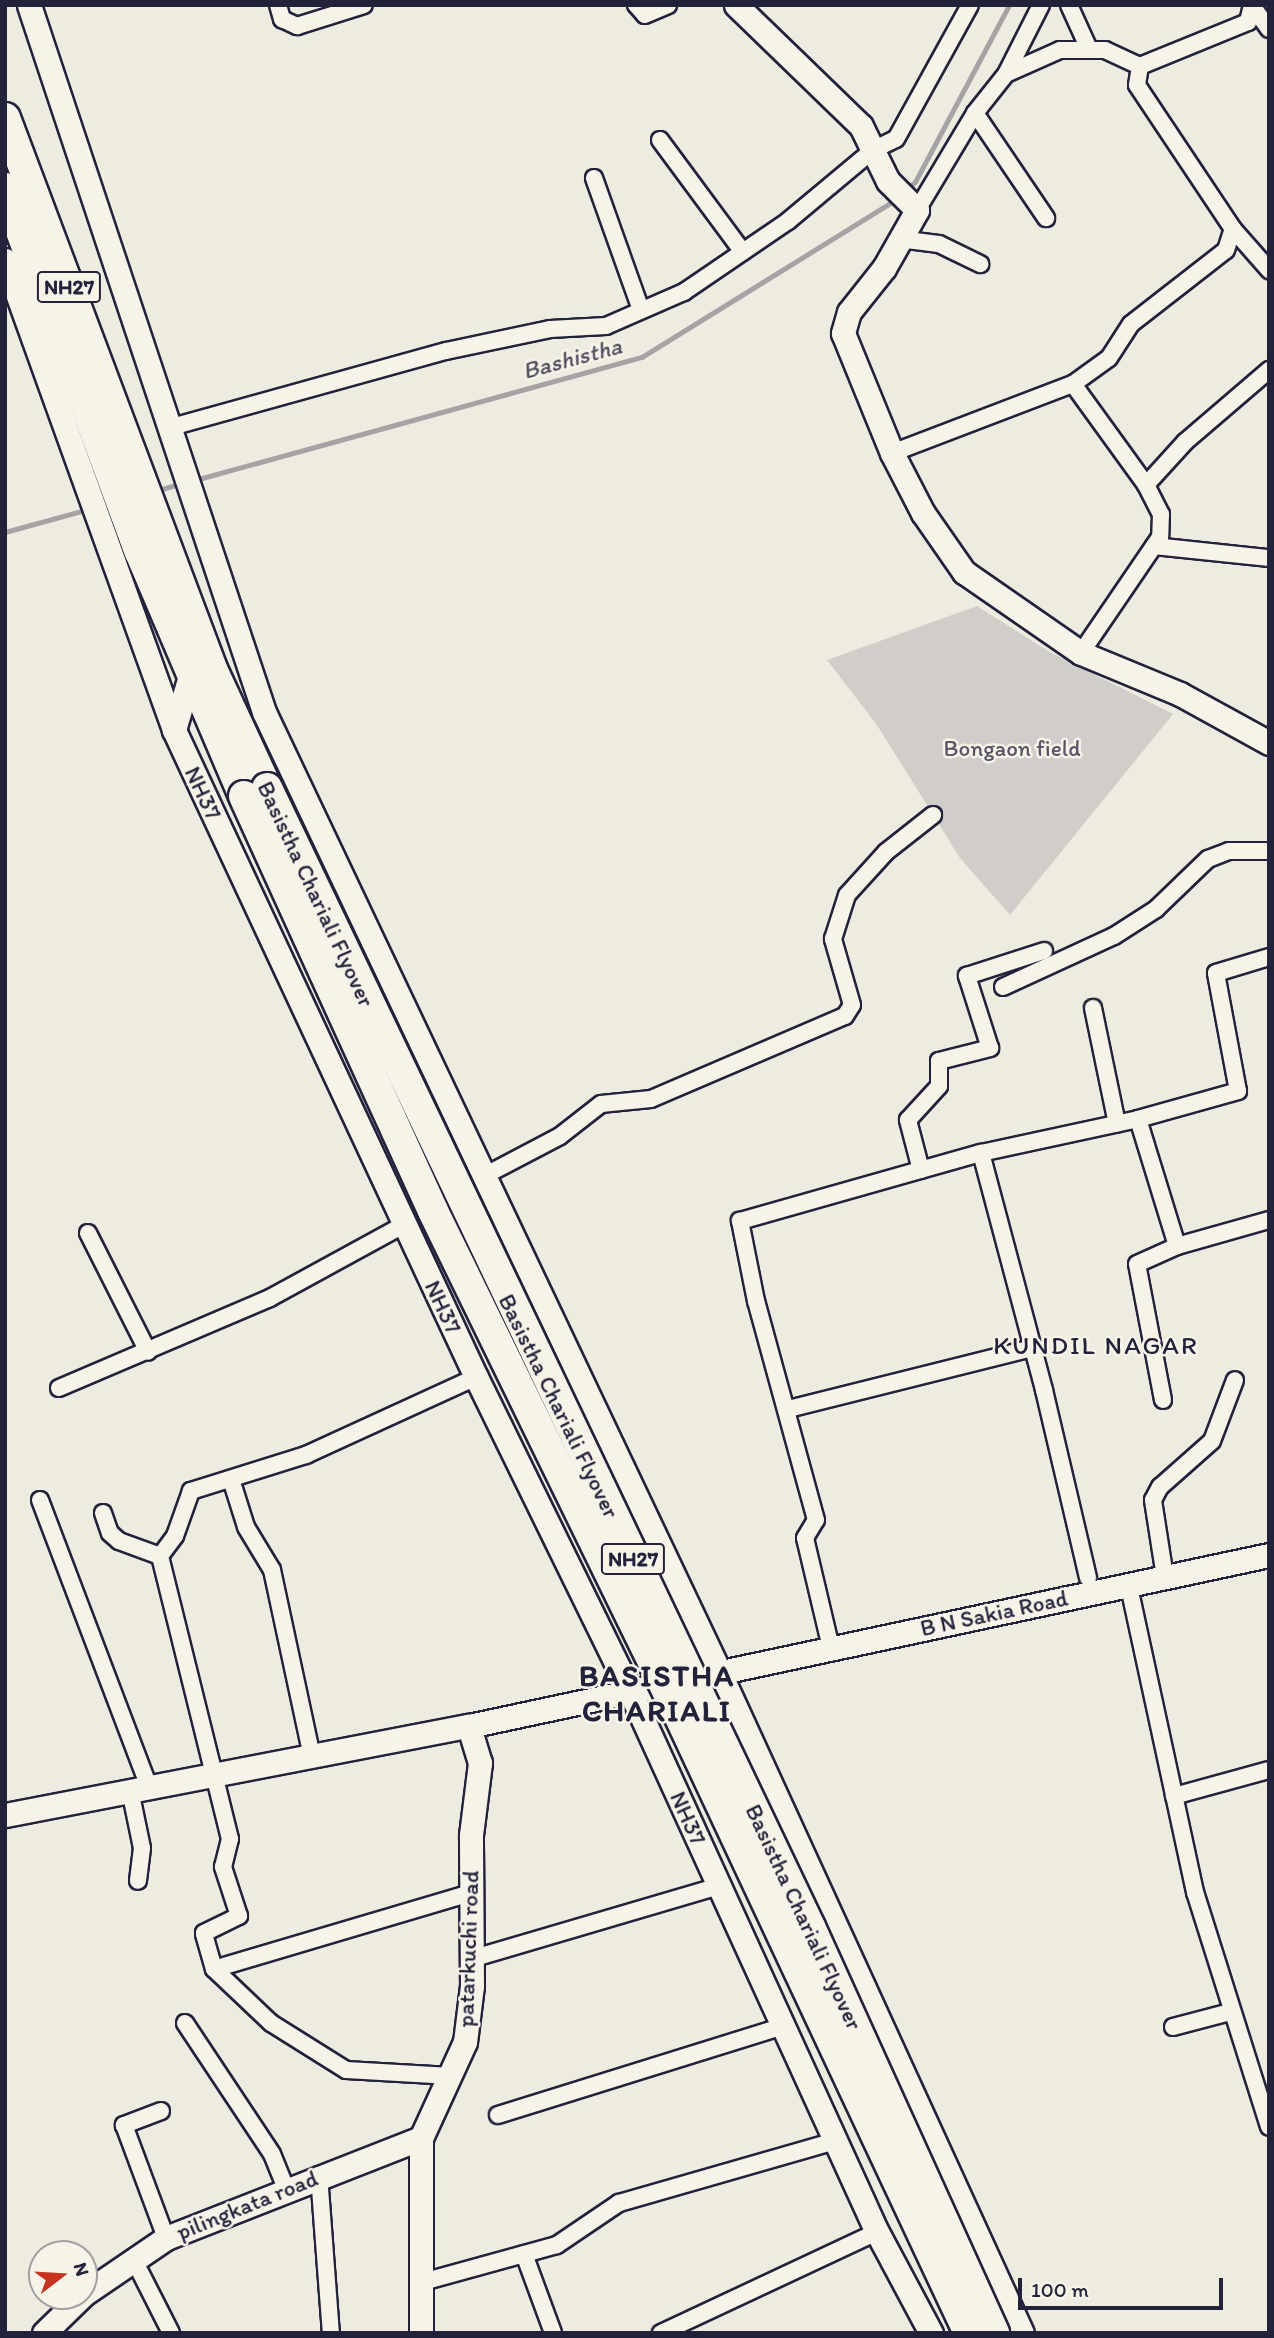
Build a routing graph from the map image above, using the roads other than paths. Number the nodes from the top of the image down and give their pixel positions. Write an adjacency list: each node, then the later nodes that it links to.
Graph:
1 (29, 5): 32 (street)
2 (278, 5): 3 (street)
3 (364, 5)
4 (636, 5): 5 (street)
5 (668, 5)
6 (736, 5): 18 (street)
7 (970, 5): 18 (street)
8 (1041, 5): 14 (street)
9 (1069, 5): 12 (street)
10 (1252, 6): 11 (street); 13 (street)
11 (1269, 29)
12 (1089, 49): 13 (street); 14 (street)
13 (1140, 66): 23 (street)
14 (1006, 74): 15 (street)
15 (975, 113): 21 (street); 22 (street)
16 (5, 118): 34 (highway, NH27)
17 (660, 140): 25 (street)
18 (873, 150): 21 (street); 25 (street)
19 (594, 178): 29 (street)
20 (5, 188): 34 (highway, NH27)
21 (912, 206): 24 (street)
22 (1046, 218)
23 (1233, 229): 28 (street); 31 (street)
24 (899, 239): 27 (street); 33 (street)
25 (743, 252): 29 (street)
26 (5, 260): 41 (street, NH37)
27 (980, 264)
28 (1269, 270)
29 (641, 310): 32 (street)
30 (1269, 370): 35 (street)
31 (1073, 384): 33 (street); 35 (street)
32 (172, 437): 40 (street)
33 (892, 453): 38 (street)
34 (121, 458): 39 (highway, NH27)
35 (1146, 485): 36 (street)
36 (1154, 546): 37 (street); 38 (street)
37 (1269, 558)
38 (1081, 653): 42 (street)
39 (201, 673): 40 (street); 41 (street); 43 (highway, Basistha Chariali Flyover / NH27)
40 (264, 712): 54 (street)
41 (174, 730): 56 (street, NH37)
42 (1269, 743)
43 (255, 792): 116 (highway, Basistha Chariali Flyover / NH27, bridge); 117 (highway, Basistha Chariali Flyover / NH27, bridge)
44 (933, 815): 54 (street)
45 (1268, 854): 48 (street)
46 (1045, 951): 53 (street)
47 (1269, 957): 50 (street)
48 (1003, 987)
49 (1093, 1008): 51 (street)
50 (1138, 1119): 51 (street); 58 (street)
51 (1117, 1124): 52 (street)
52 (981, 1153): 53 (street); 59 (street)
53 (921, 1170): 65 (street)
54 (482, 1177): 76 (street)
55 (1269, 1220): 58 (street)
56 (405, 1224): 60 (street); 61 (street, NH37)
57 (88, 1233): 60 (street)
58 (1178, 1246): 64 (street)
59 (1033, 1348): 65 (street); 73 (street)
60 (148, 1352): 63 (street)
61 (476, 1377): 66 (street); 77 (street, NH37)
62 (1235, 1380): 72 (street)
63 (59, 1388)
64 (1163, 1400)
65 (788, 1409): 75 (street)
66 (231, 1479): 70 (street); 79 (street)
67 (40, 1500): 82 (street)
68 (103, 1513): 70 (street)
69 (1269, 1555): 72 (street, B N Sakia Road)
70 (160, 1556): 81 (street)
71 (1269, 1566): 74 (street, B N Sakia Road)
72 (1165, 1577): 75 (street, B N Sakia Road)
73 (1088, 1578)
74 (1131, 1596): 76 (street, B N Sakia Road); 83 (street)
75 (831, 1648): 76 (street, B N Sakia Road)
76 (721, 1676): 77 (street); 118 (street)
77 (632, 1697): 78 (street); 86 (street, NH37)
78 (470, 1731): 79 (street); 81 (street); 87 (street, patarkuchi road)
79 (313, 1756): 81 (street)
80 (1269, 1770): 83 (street)
81 (215, 1780): 82 (street); 89 (street)
82 (137, 1792): 84 (street); 85 (street)
83 (1174, 1796): 90 (street)
84 (5, 1815)
85 (138, 1881)
86 (719, 1886): 88 (street); 92 (street, NH37)
87 (471, 1893): 88 (street, patarkuchi road); 89 (street)
88 (471, 1959): 94 (street, patarkuchi road)
89 (214, 1969): 94 (street)
90 (1230, 2011): 93 (street); 97 (street)
91 (185, 2023): 101 (street)
92 (784, 2026): 96 (street); 99 (street, NH37)
93 (1173, 2027)
94 (451, 2076): 98 (street, patarkuchi road)
95 (161, 2111): 103 (street)
96 (498, 2115)
97 (1269, 2127)
98 (421, 2138): 100 (street, pilingkata road); 106 (street, patarkuchi road)
99 (835, 2141): 102 (street, NH37); 104 (street)
100 (319, 2175): 101 (street, pilingkata road); 111 (street)
101 (286, 2188): 103 (street, pilingkata road)
102 (877, 2232): 114 (street); 115 (street, NH37)
103 (166, 2238): 105 (street, pilingkata road)
104 (524, 2254): 106 (street); 113 (street)
105 (134, 2258): 107 (street, pilingkata road); 110 (street)
106 (419, 2283): 112 (street, patarkuchi road)
107 (98, 2284)
108 (68, 2310): 109 (street, pilingkata road)
109 (44, 2333)
110 (171, 2333)
111 (331, 2333)
112 (421, 2333)
113 (553, 2333)
114 (662, 2333)
115 (931, 2333)
116 (969, 2333)
117 (994, 2333)
118 (1022, 2333)

